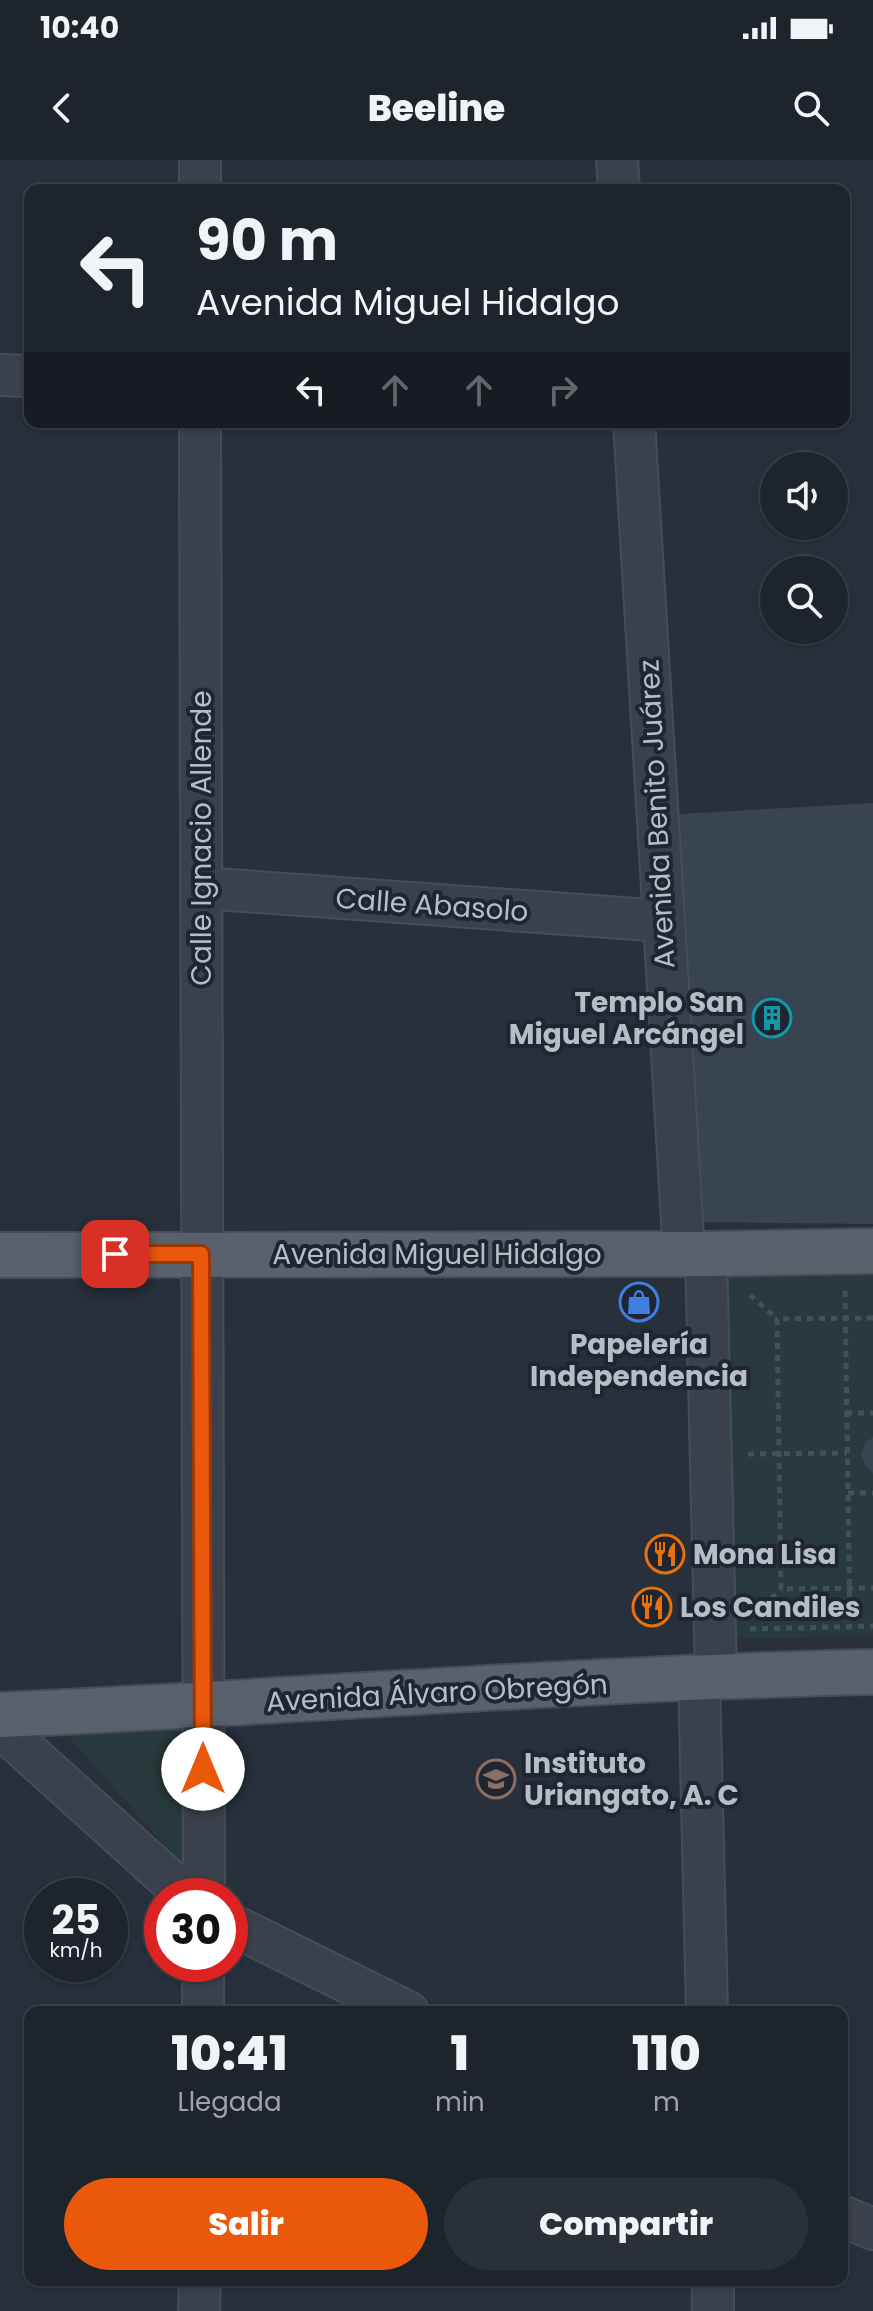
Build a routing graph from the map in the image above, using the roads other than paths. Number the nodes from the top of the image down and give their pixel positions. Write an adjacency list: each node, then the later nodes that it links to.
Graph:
1 (200, 160): 3 (street)
2 (617, 160): 4 (street)
3 (200, 184)
4 (619, 184)
5 (0, 375): 6 (street)
6 (24, 376)
7 (200, 428): 9 (street, Calle Ignacio Allende)
8 (634, 428): 10 (street, Avenida Benito Juárez)
9 (201, 888): 10 (street, Calle Abasolo); 12 (street, Calle Ignacio Allende)
10 (664, 921): 13 (street, Avenida Benito Juárez)
11 (873, 1251): 13 (main road, Avenida Miguel Hidalgo)
12 (201, 1254): 13 (main road, Avenida Miguel Hidalgo); 14 (main road, Avenida Miguel Hidalgo); 17 (street, Calle Ignacio Allende)
13 (695, 1254): 16 (street, Avenida Benito Juárez)
14 (0, 1255)
15 (873, 1672): 16 (main road, Avenida Álvaro Obregón)
16 (707, 1677): 17 (main road, Avenida Álvaro Obregón); 26 (street, Avenida Benito Juárez)
17 (203, 1706): 18 (main road, Avenida Álvaro Obregón); 21 (street, Calle Ignacio Allende)
18 (0, 1715)
19 (0, 1727): 20 (street)
20 (167, 1878)
21 (204, 1878)
22 (248, 1933): 25 (street)
23 (203, 1982): 24 (street)
24 (203, 2006)
25 (396, 2006)
26 (707, 2006)
27 (848, 2219): 28 (street)
28 (873, 2229)
29 (200, 2286): 31 (street)
30 (713, 2286): 32 (street)
31 (199, 2311)
32 (713, 2311)

